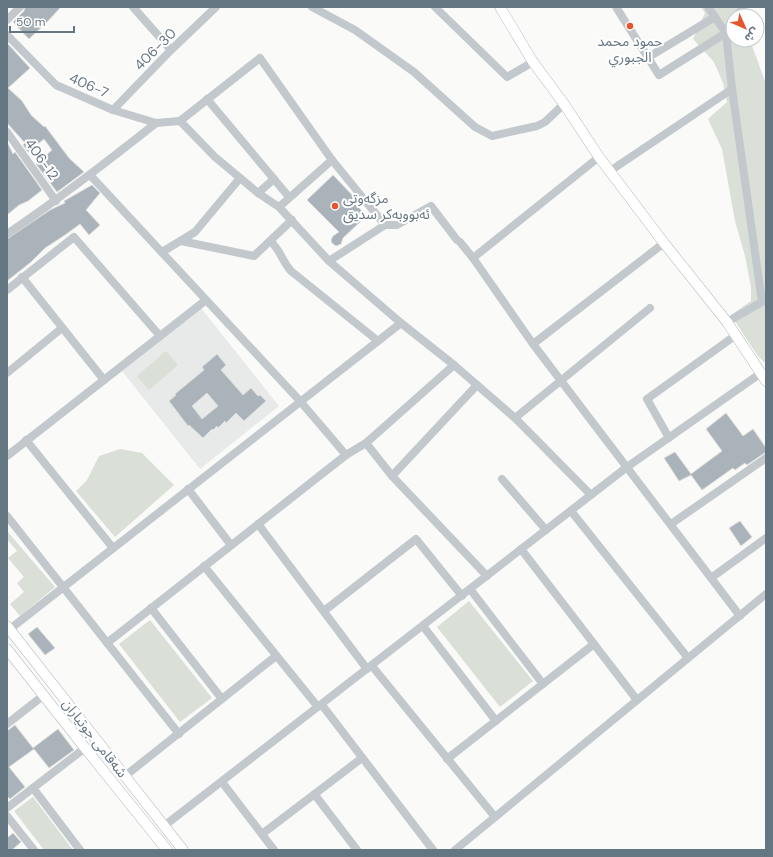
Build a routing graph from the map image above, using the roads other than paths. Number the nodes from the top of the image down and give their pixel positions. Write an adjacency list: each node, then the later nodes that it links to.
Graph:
1 (20, 7): 10 (street)
2 (133, 7): 15 (street)
3 (216, 7): 15 (street, 406-30)
4 (312, 7): 20 (street)
5 (435, 7): 17 (street)
6 (500, 7): 17 (main road)
7 (616, 7): 16 (street)
8 (708, 7): 9 (street)
9 (715, 17): 11 (street); 16 (street)
10 (7, 20)
11 (725, 32)
12 (725, 34): 16 (street)
13 (7, 35): 21 (street, 406-7)
14 (728, 48): 18 (street)
15 (171, 50): 21 (street, 406-30)
16 (647, 58)
17 (533, 62): 20 (main road)
18 (732, 89): 27 (street); 48 (street)
19 (207, 99): 22 (street); 26 (street); 30 (street)
20 (564, 104): 25 (main road)
21 (113, 110): 23 (street, 406-7)
22 (180, 121): 23 (street, 406-7); 29 (street)
23 (156, 123): 28 (street)
24 (7, 132): 33 (street, 406-12)
25 (599, 157): 27 (main road); 42 (street)
26 (332, 160): 32 (street); 36 (street)
27 (610, 171): 40 (main road)
28 (90, 175): 33 (street); 41 (street)
29 (240, 178): 31 (street); 38 (street)
30 (274, 179): 31 (street); 32 (street)
31 (258, 193): 34 (street)
32 (289, 198): 34 (street)
33 (56, 201): 37 (street)
34 (279, 207): 35 (street)
35 (292, 220): 39 (street); 43 (street)
36 (385, 225): 42 (street); 43 (street)
37 (7, 234)
38 (181, 240): 39 (street); 41 (street)
39 (270, 241): 53 (street)
40 (664, 243): 48 (main road); 54 (street)
41 (162, 252): 46 (street)
42 (472, 258): 54 (street)
43 (329, 261): 49 (street)
44 (22, 277): 45 (street); 50 (street); 52 (street)
45 (7, 290)
46 (206, 300): 52 (street); 61 (street)
47 (650, 308): 59 (street)
48 (727, 322): 51 (main road)
49 (401, 323): 53 (street); 55 (street)
50 (62, 328): 56 (street); 58 (street)
51 (736, 335): 57 (main road); 63 (street)
52 (160, 336): 58 (street)
53 (378, 341): 61 (street)
54 (533, 344): 59 (street)
55 (454, 365): 60 (street); 65 (street)
56 (7, 373)
57 (764, 377): 63 (street)
58 (104, 380): 64 (street)
59 (561, 380): 62 (street); 69 (street)
60 (477, 385): 62 (street); 70 (street)
61 (300, 401): 66 (street); 72 (street)
62 (515, 418): 73 (street)
63 (669, 438): 69 (street)
64 (26, 440): 67 (street); 81 (street)
65 (366, 443): 66 (street); 70 (street)
66 (346, 455): 76 (street)
67 (7, 456)
68 (766, 458): 77 (street)
69 (627, 467): 73 (street); 77 (street)
70 (392, 476): 84 (street)
71 (502, 479): 78 (street)
72 (188, 489): 80 (street); 81 (street)
73 (592, 495): 74 (street)
74 (571, 511): 78 (street); 99 (street)
75 (7, 516): 86 (street)
76 (258, 524): 80 (street); 91 (street)
77 (671, 524): 85 (street)
78 (546, 530): 82 (street)
79 (766, 538): 85 (street)
80 (232, 545): 83 (street)
81 (112, 548): 86 (street)
82 (522, 549): 84 (street); 96 (street)
83 (204, 566): 90 (street); 98 (street)
84 (487, 576): 87 (street)
85 (711, 578): 92 (street)
86 (63, 587): 94 (street); 95 (street)
87 (470, 590): 89 (street); 101 (street)
88 (766, 594): 92 (street)
89 (462, 596): 91 (street); 93 (street)
90 (150, 608): 95 (street); 103 (street)
91 (324, 611): 100 (street)
92 (740, 616): 99 (street)
93 (423, 626): 100 (street); 106 (street)
94 (8, 628): 112 (main road, شەقامی جوتیاران)
95 (107, 643): 108 (street)
96 (594, 644): 101 (street); 104 (street)
97 (7, 649): 102 (main road, شەقامی جوتیاران)
98 (276, 656): 103 (street); 105 (street)
99 (688, 658): 104 (street)
100 (370, 667): 105 (street); 111 (street)
101 (543, 684): 106 (street)
102 (44, 695): 107 (street); 109 (main road, شەقامی جوتیاران)
103 (222, 699): 108 (street)
104 (637, 700): 118 (street)
105 (320, 706): 110 (street); 113 (street)
106 (496, 721): 111 (street)
107 (7, 724)
108 (179, 734): 112 (street)
109 (85, 748): 114 (street); 123 (main road, شەقامی جوتیاران)
110 (362, 758): 115 (street); 127 (street)
111 (447, 759): 118 (street)
112 (125, 776): 119 (main road, شەقامی جوتیاران)
113 (222, 782): 119 (street); 120 (street)
114 (33, 788): 116 (street); 122 (street)
115 (315, 794): 120 (street); 126 (street)
116 (7, 808)
117 (7, 816): 121 (street)
118 (495, 817): 128 (street)
119 (164, 826): 124 (main road, شەقامی جوتیاران)
120 (262, 834): 125 (street)
121 (34, 850)
122 (80, 850)
123 (167, 850)
124 (183, 850)
125 (274, 850)
126 (357, 850)
127 (433, 850)
128 (456, 850)

